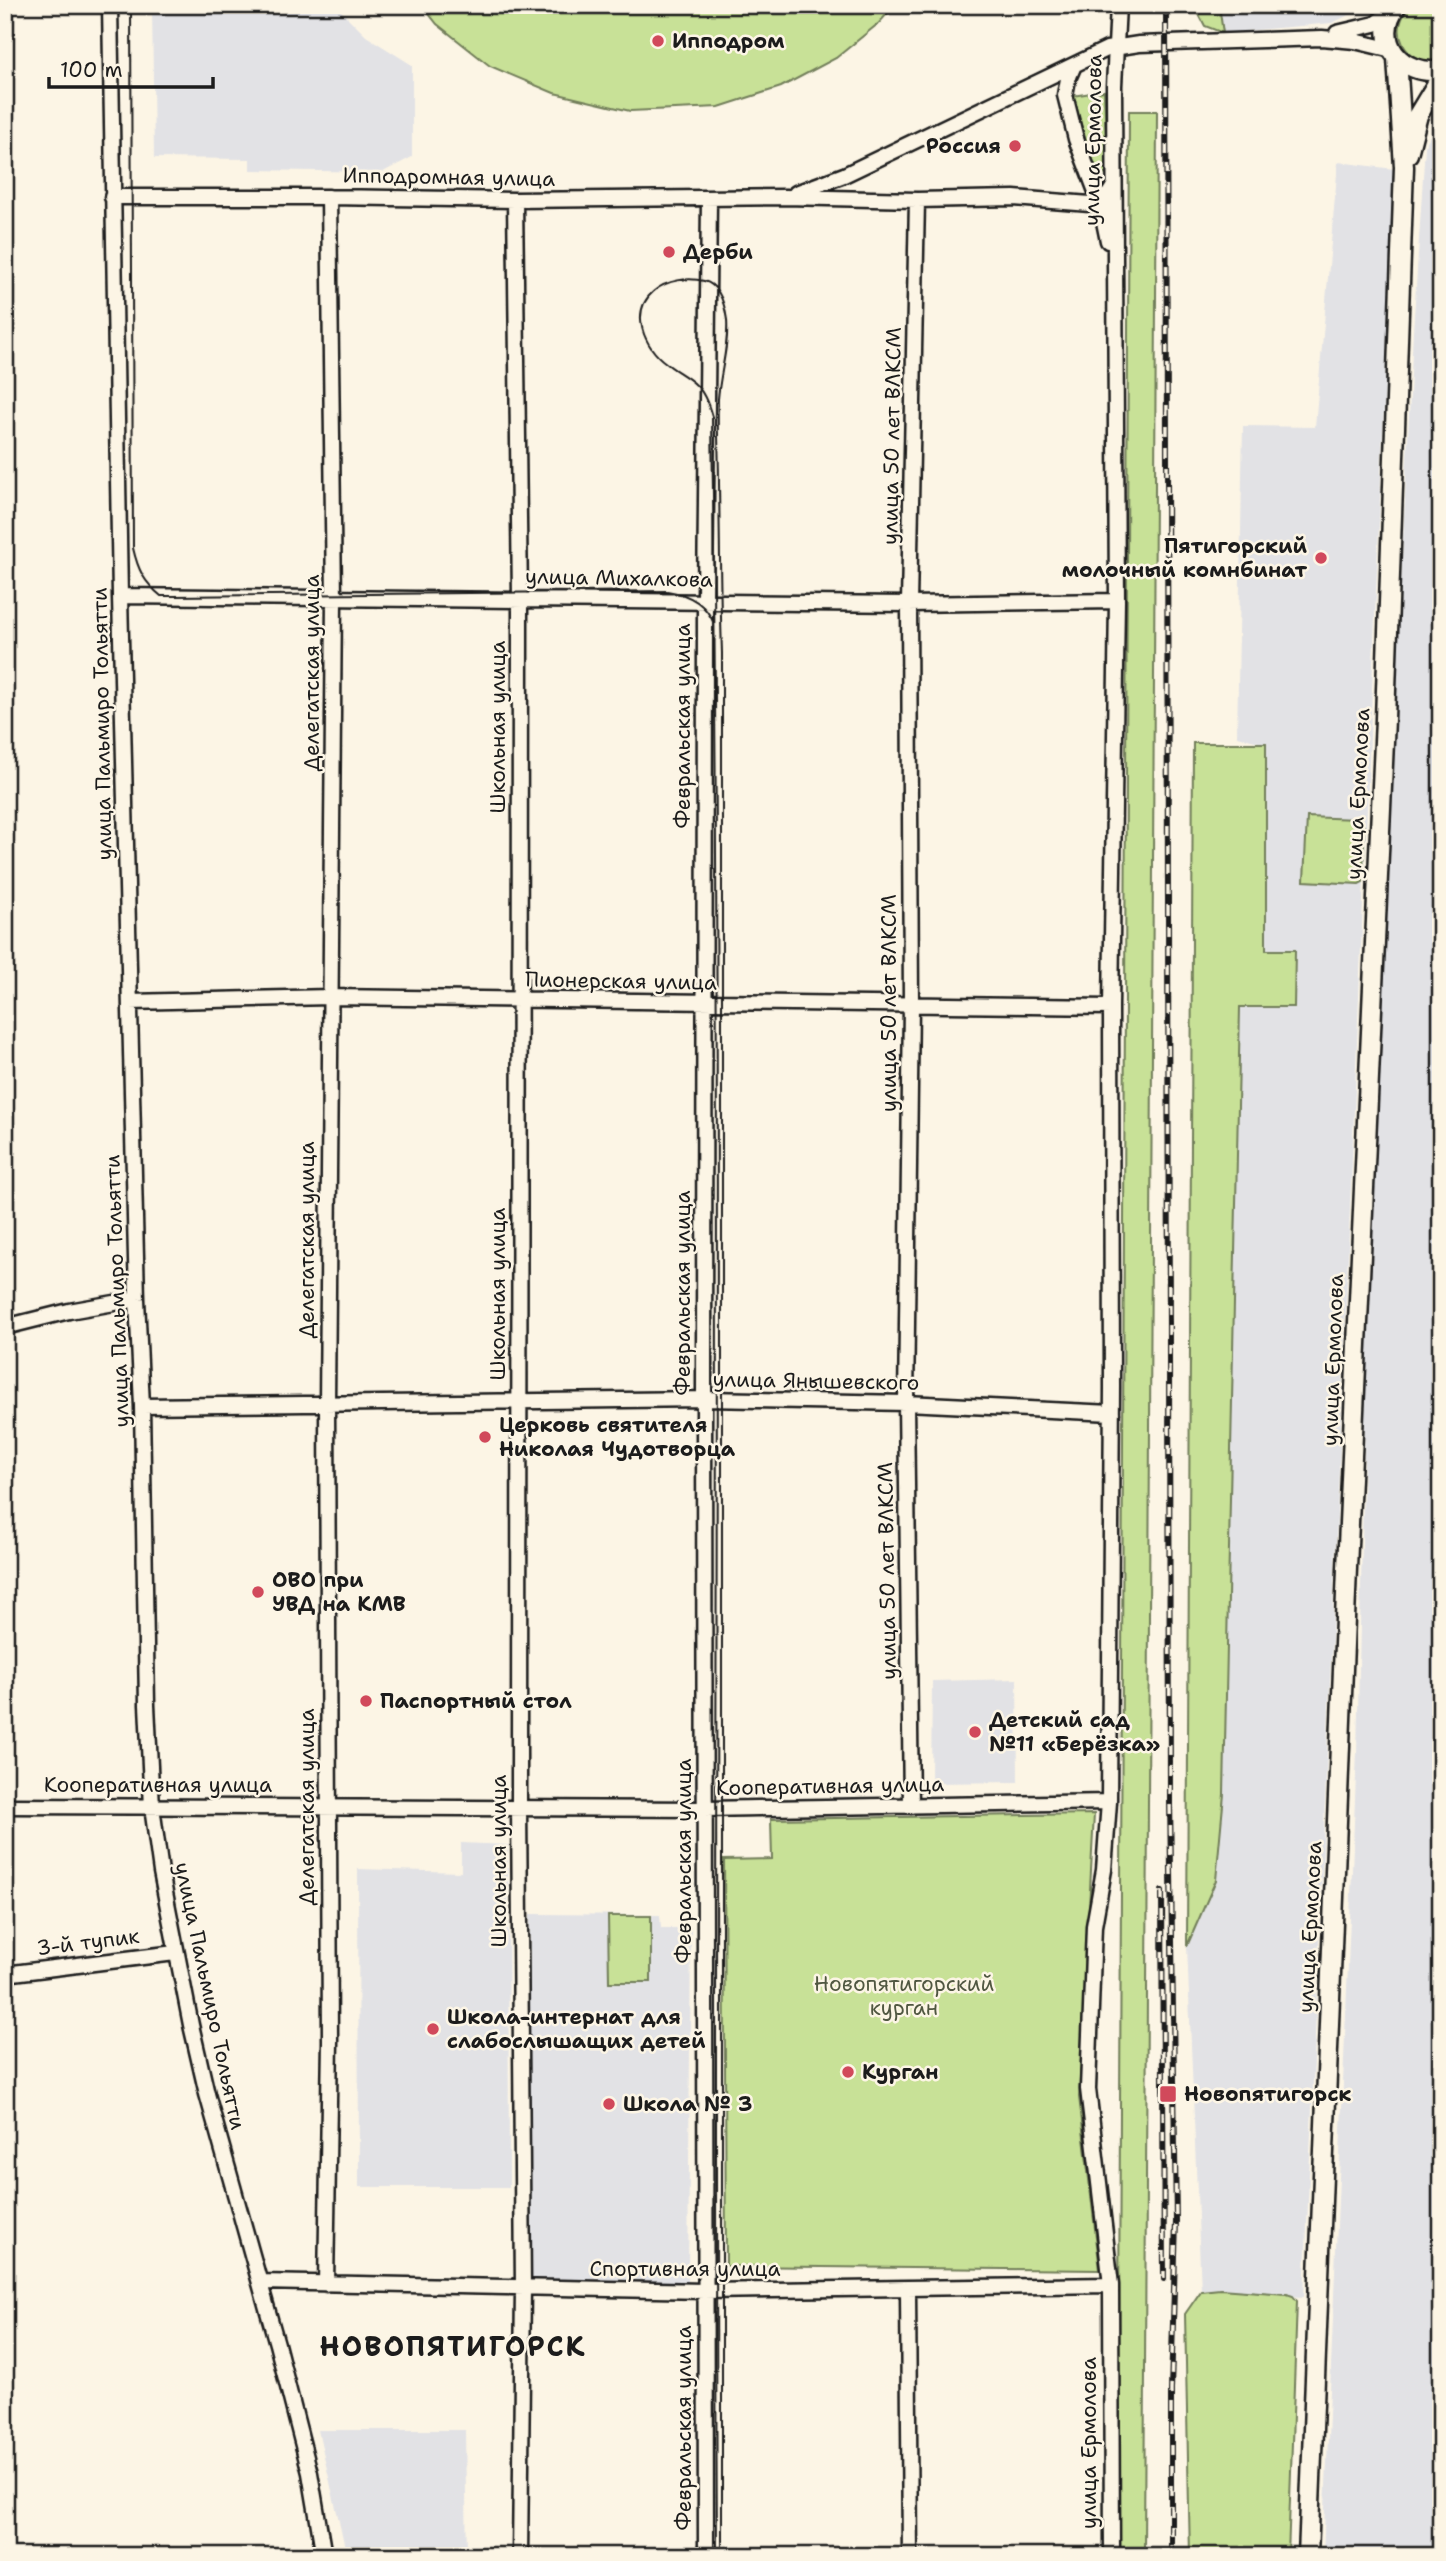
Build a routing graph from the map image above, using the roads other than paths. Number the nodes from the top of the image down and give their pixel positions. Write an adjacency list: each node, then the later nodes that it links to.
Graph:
1 (110, 5): 12 (street, улица Пальмиро Тольятти)
2 (1118, 5): 5 (street, улица Ермолова)
3 (1395, 8): 4 (street, Ипподромная улица); 6 (main road, улица Ермолова)
4 (1322, 38): 5 (street, Ипподромная улица); 6 (street, Ипподромная улица)
5 (1117, 46): 7 (street, Ипподромная улица); 11 (street, улица Ермолова)
6 (1395, 54): 8 (main road); 10 (main road, улица Ермолова)
7 (1074, 65): 14 (street, Ипподромная улица); 18 (street, улица Ермолова)
8 (1441, 70)
9 (1441, 77): 10 (main road, улица Ермолова)
10 (1404, 167): 60 (main road, улица Ермолова)
11 (1115, 185): 18 (street); 19 (street, улица Ермолова)
12 (112, 197): 13 (street, Ипподромная улица); 20 (street, улица Пальмиро Тольятти)
13 (329, 197): 16 (street, Ипподромная улица); 22 (street, Делегатская улица)
14 (785, 197): 15 (street, Ипподромная улица); 17 (street, Ипподромная улица)
15 (709, 199): 16 (street, Ипподромная улица); 23 (street, Февральская улица)
16 (515, 200): 21 (street, Школьная улица)
17 (917, 200): 18 (street, Ипподромная улица); 25 (street, улица 50 лет ВЛКСМ)
18 (1100, 202): 19 (street, улица Ермолова)
19 (1114, 275): 24 (street, улица Ермолова)
20 (120, 596): 22 (street, улица Михалкова); 28 (street, улица Пальмиро Тольятти)
21 (520, 598): 22 (street, улица Михалкова); 23 (street, улица Михалкова); 27 (street, Школьная улица)
22 (334, 600): 26 (street, Делегатская улица)
23 (705, 600): 25 (street, улица Михалкова); 29 (street, Февральская улица)
24 (1117, 601): 25 (street, улица Михалкова); 31 (street, улица Ермолова)
25 (909, 604): 30 (street, улица 50 лет ВЛКСМ)
26 (330, 997): 27 (street, Пионерская улица); 28 (street, Пионерская улица); 37 (street, Делегатская улица)
27 (519, 1001): 29 (street, Пионерская улица); 35 (street, Школьная улица)
28 (130, 1002): 32 (street, улица Пальмиро Тольятти)
29 (704, 1003): 30 (street, Пионерская улица); 34 (street, Февральская улица)
30 (911, 1005): 31 (street, Пионерская улица); 36 (street, улица 50 лет ВЛКСМ)
31 (1111, 1007): 39 (street, улица Ермолова)
32 (137, 1299): 33 (street); 38 (street, улица Пальмиро Тольятти)
33 (5, 1327)
34 (704, 1399): 35 (street, улица Янышевского); 36 (street, улица Янышевского); 46 (street, Февральская улица)
35 (520, 1403): 37 (street, улица Янышевского); 44 (street, Школьная улица)
36 (906, 1403): 39 (street, улица Янышевского); 45 (street, улица 50 лет ВЛКСМ)
37 (327, 1405): 38 (street, улица Янышевского); 42 (street, Делегатская улица)
38 (142, 1406): 43 (street, улица Пальмиро Тольятти)
39 (1112, 1413): 40 (street, улица Ермолова)
40 (1109, 1802): 45 (street, Кооперативная улица); 51 (street, улица Ермолова)
41 (5, 1806): 43 (street, Кооперативная улица)
42 (328, 1806): 43 (street, Кооперативная улица); 44 (street, Кооперативная улица); 50 (street, Делегатская улица)
43 (152, 1807): 47 (street, улица Пальмиро Тольятти)
44 (519, 1807): 46 (street, Кооперативная улица); 52 (street, Школьная улица)
45 (911, 1807): 46 (street, Кооперативная улица)
46 (705, 1809): 54 (street, Февральская улица)
47 (175, 1953): 48 (street, 3-й тупик); 49 (street, улица Пальмиро Тольятти)
48 (5, 1974)
49 (260, 2282): 50 (street, Спортивная улица); 55 (street, улица Пальмиро Тольятти)
50 (326, 2284): 52 (street, Спортивная улица)
51 (1111, 2286): 53 (street, Спортивная улица); 59 (street, улица Ермолова)
52 (523, 2288): 54 (street, Спортивная улица); 56 (street, Школьная улица)
53 (908, 2290): 54 (street, Спортивная улица); 58 (street)
54 (704, 2291): 57 (street, Февральская улица)
55 (324, 2556)
56 (520, 2556)
57 (706, 2556)
58 (910, 2556)
59 (1112, 2556)
60 (1308, 2556)

